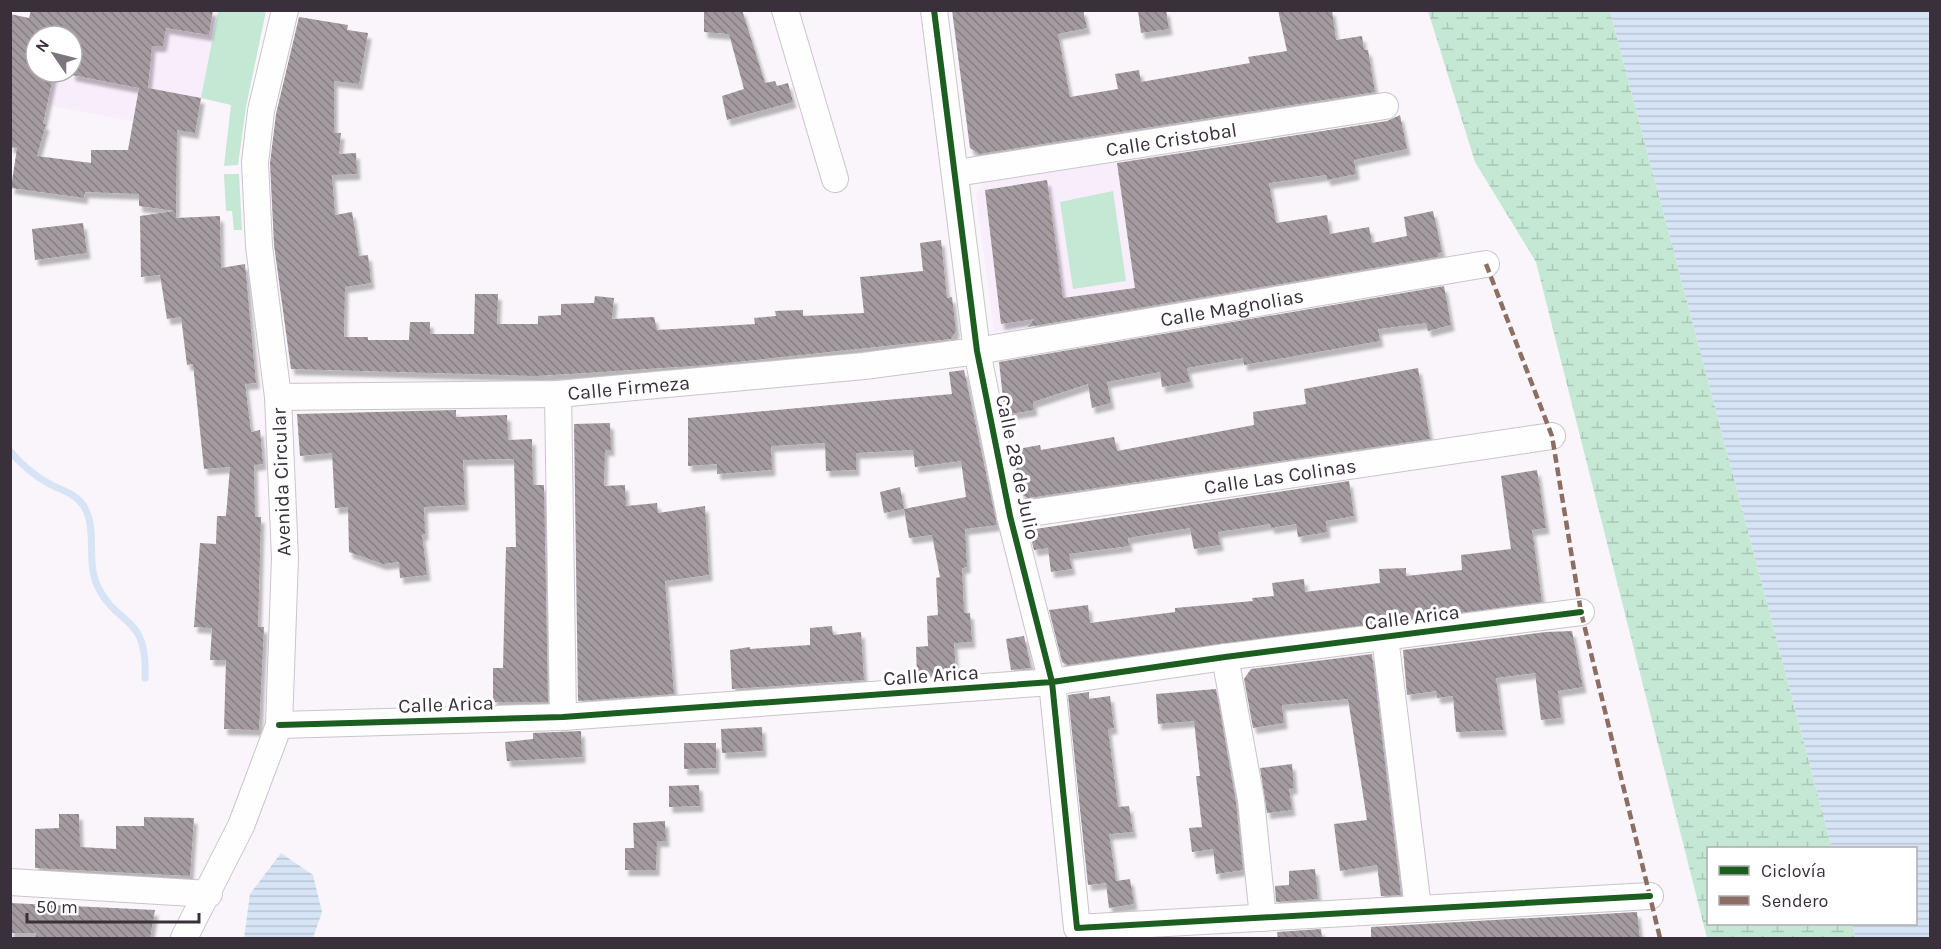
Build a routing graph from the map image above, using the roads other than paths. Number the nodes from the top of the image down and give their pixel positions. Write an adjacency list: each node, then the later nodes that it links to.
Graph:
1 (285, 10): 10 (street, Avenida Circular)
2 (785, 10): 6 (street)
3 (934, 10): 5 (street, Calle 28 de Julio)
4 (1385, 106): 5 (street, Calle Cristobal)
5 (956, 172): 8 (street, Calle 28 de Julio)
6 (835, 179)
7 (1486, 264): 8 (street, Calle Magnolias)
8 (977, 351): 9 (street, Calle Firmeza); 12 (street, Calle 28 de Julio)
9 (558, 394): 10 (street, Calle Firmeza); 17 (street)
10 (278, 397): 18 (street, Avenida Circular)
11 (1552, 436): 12 (street, Calle Las Colinas)
12 (1010, 516): 16 (street, Calle 28 de Julio)
13 (1581, 612): 14 (street, Calle Arica)
14 (1385, 637): 15 (street, Calle Arica); 22 (street)
15 (1226, 657): 16 (street, Calle Arica); 23 (street)
16 (1052, 682): 17 (street, Calle Arica); 23 (street, Calle 28 de Julio)
17 (563, 717): 18 (street, Calle Arica)
18 (279, 725): 20 (street, Avenida Circular)
19 (10, 882): 20 (street)
20 (208, 894): 24 (street, Avenida Circular)
21 (1650, 896): 22 (street)
22 (1418, 908): 23 (street)
23 (1263, 918)
24 (184, 939)

